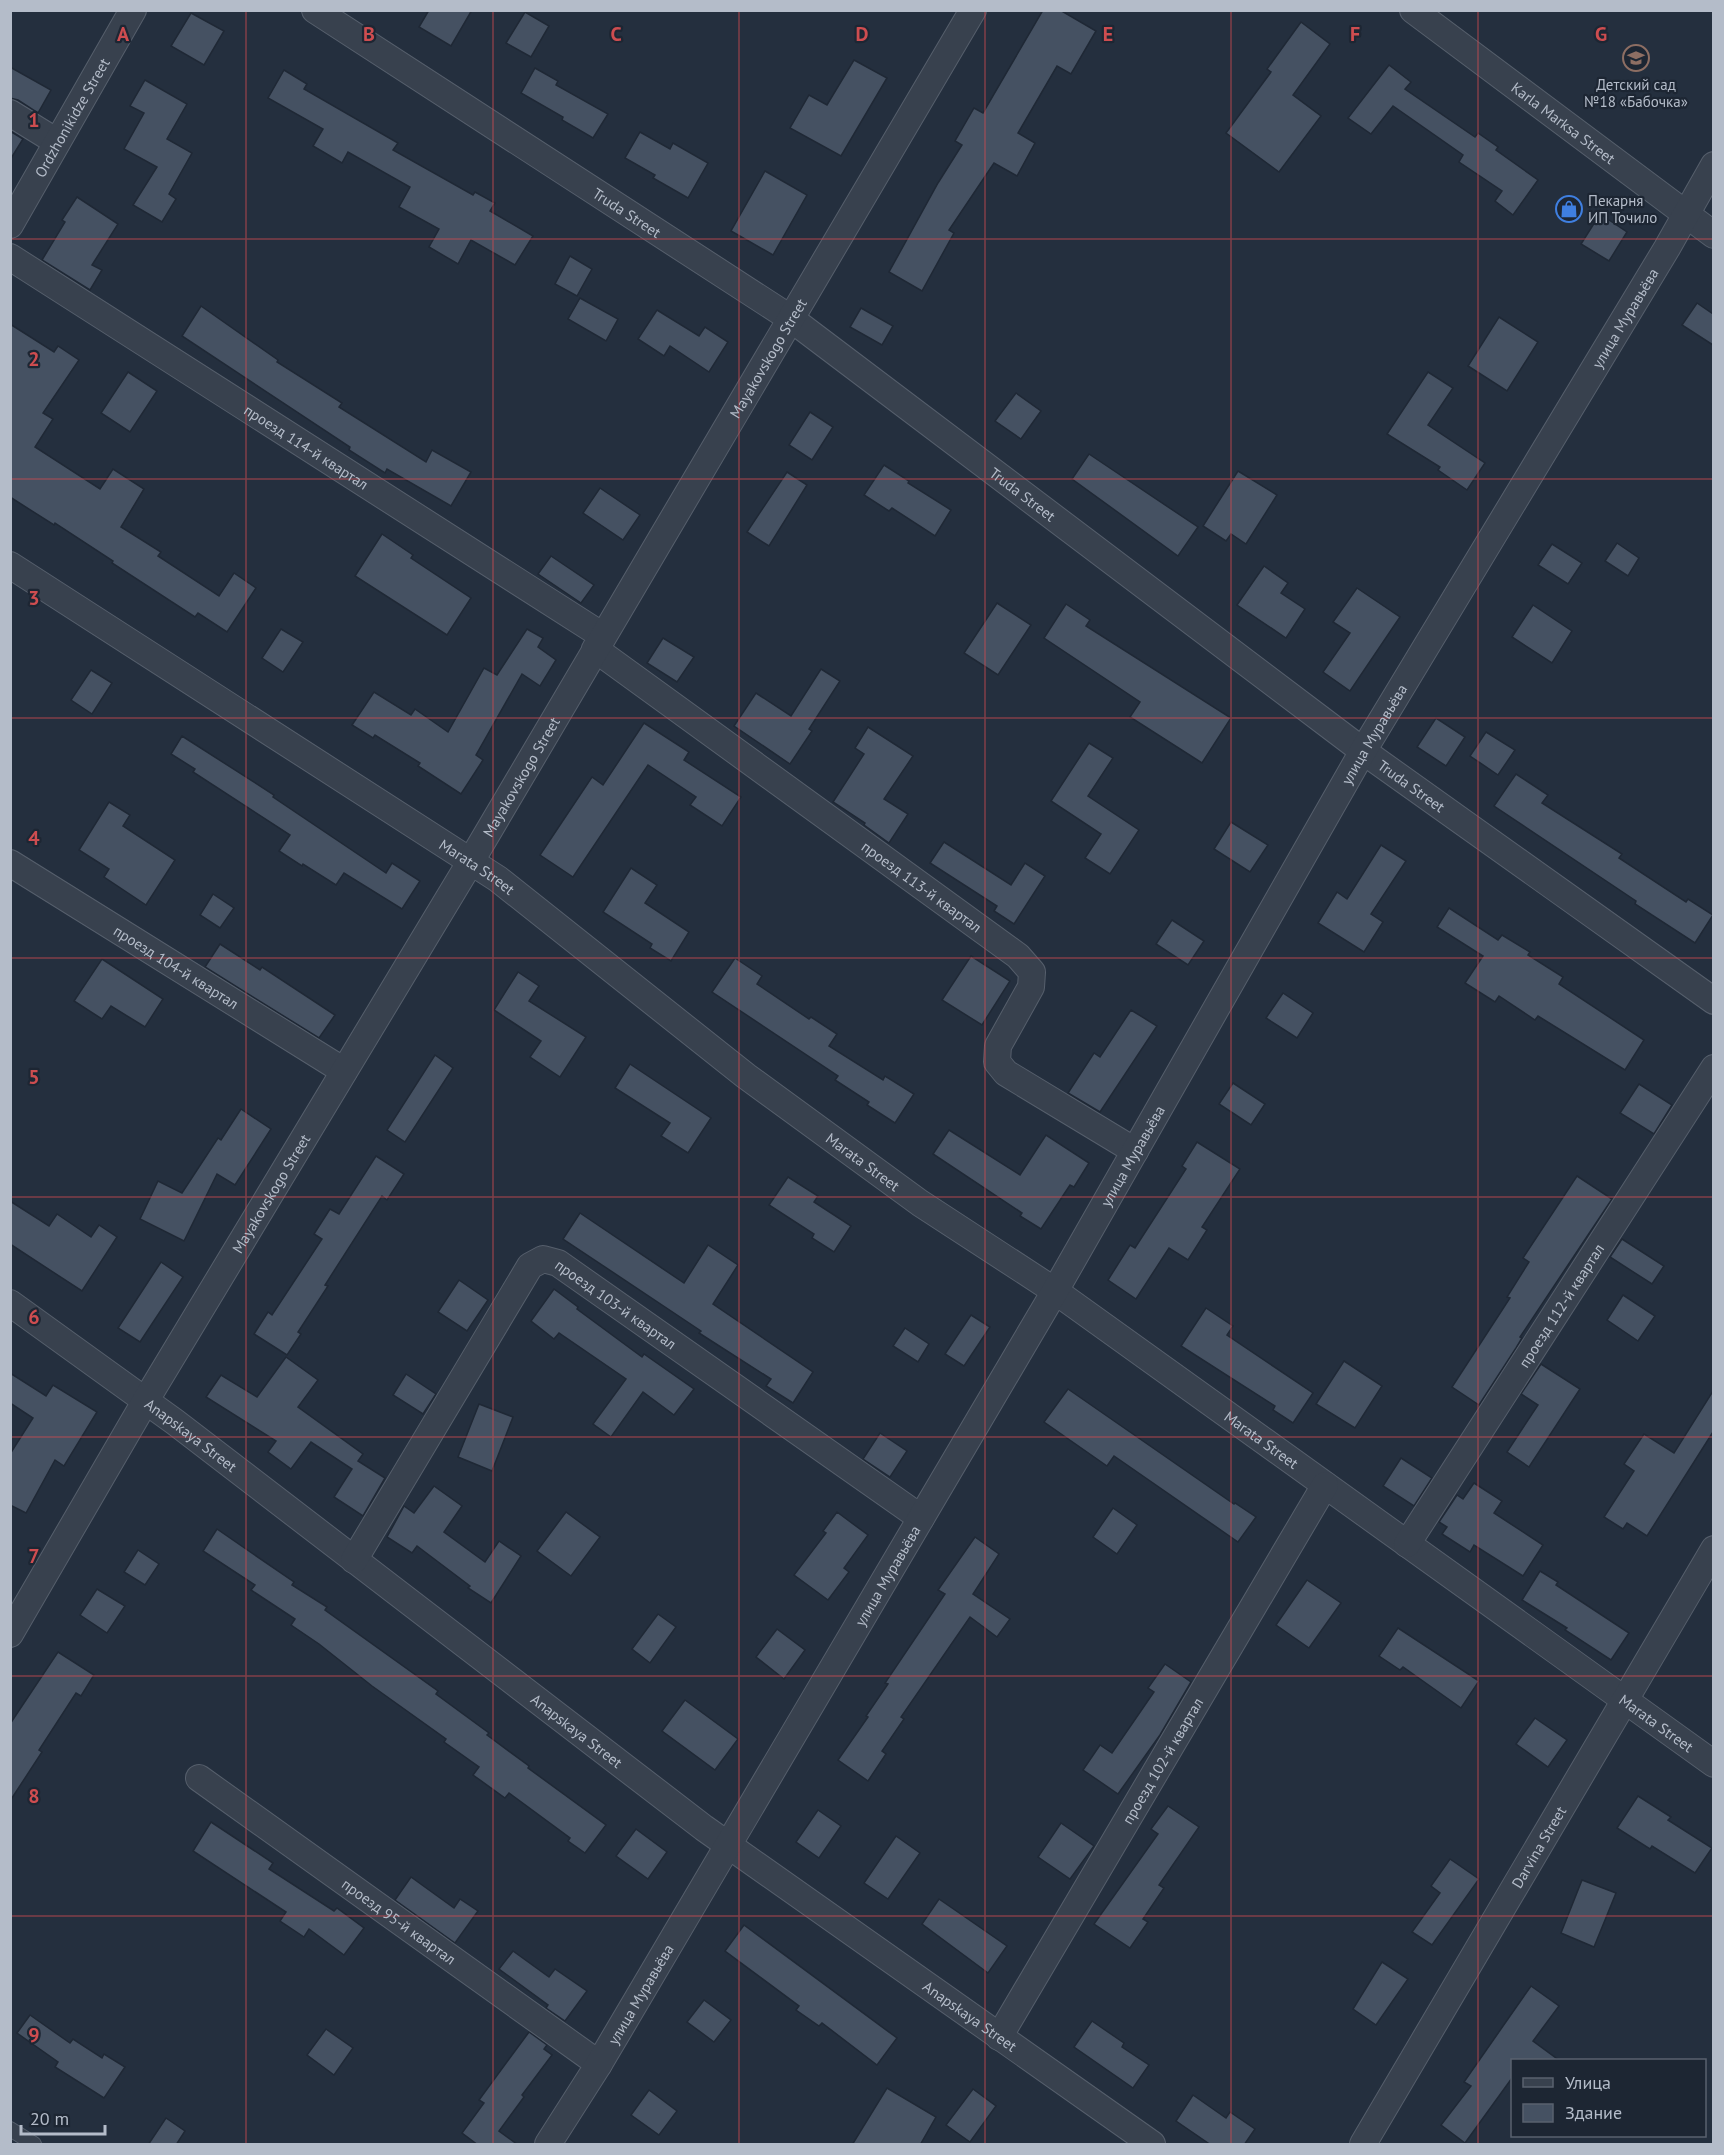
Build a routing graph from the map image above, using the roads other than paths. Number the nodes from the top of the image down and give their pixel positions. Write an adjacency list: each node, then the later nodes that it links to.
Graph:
1 (133, 10): 6 (street, Ordzhonikidze Street)
2 (315, 10): 12 (street, Truda Street)
3 (973, 10): 12 (street, Mayakovskogo Street)
4 (1413, 10): 8 (street, Karla Marksa Street)
5 (10, 113): 6 (street)
6 (57, 142): 9 (street, Ordzhonikidze Street)
7 (1713, 165): 8 (street, улица Муравьёва)
8 (1685, 214): 10 (street, Karla Marksa Street); 15 (street, улица Муравьёва)
9 (10, 225)
10 (1713, 235)
11 (10, 257): 14 (street, проезд 114-й квартал)
12 (790, 318): 14 (street, Mayakovskogo Street); 15 (street, Truda Street)
13 (10, 565): 16 (street, Marata Street)
14 (599, 643): 16 (street, Mayakovskogo Street); 21 (street, проезд 113-й квартал)
15 (1363, 751): 18 (street, Truda Street); 21 (street, улица Муравьёва)
16 (471, 861): 20 (street, Mayakovskogo Street); 22 (street, Marata Street)
17 (10, 863): 20 (street, проезд 104-й квартал)
18 (1713, 1000)
19 (1713, 1068): 27 (street, проезд 112-й квартал)
20 (345, 1071): 24 (street, Mayakovskogo Street)
21 (1134, 1151): 22 (street, улица Муравьёва)
22 (1055, 1290): 25 (street, Marata Street); 26 (street, улица Муравьёва)
23 (10, 1303): 24 (street, Anapskaya Street)
24 (146, 1400): 29 (street, Anapskaya Street); 30 (street, Mayakovskogo Street)
25 (1325, 1485): 27 (street, Marata Street); 35 (street, проезд 102-й квартал)
26 (921, 1518): 29 (street, проезд 103-й квартал); 34 (street, улица Муравьёва)
27 (1407, 1544): 31 (street, Marata Street)
28 (1713, 1549): 31 (street, Darvina Street)
29 (354, 1560): 34 (street, Anapskaya Street)
30 (10, 1634)
31 (1624, 1700): 32 (street, Marata Street); 41 (street, Darvina Street)
32 (1713, 1764)
33 (199, 1778): 36 (street, проезд 95-й квартал)
34 (728, 1845): 35 (street, Anapskaya Street); 36 (street, улица Муравьёва)
35 (999, 2037): 40 (street, Anapskaya Street)
36 (599, 2064): 39 (street, улица Муравьёва)
37 (10, 2128): 38 (lane)
38 (34, 2145)
39 (548, 2145)
40 (1152, 2145)
41 (1363, 2145)

